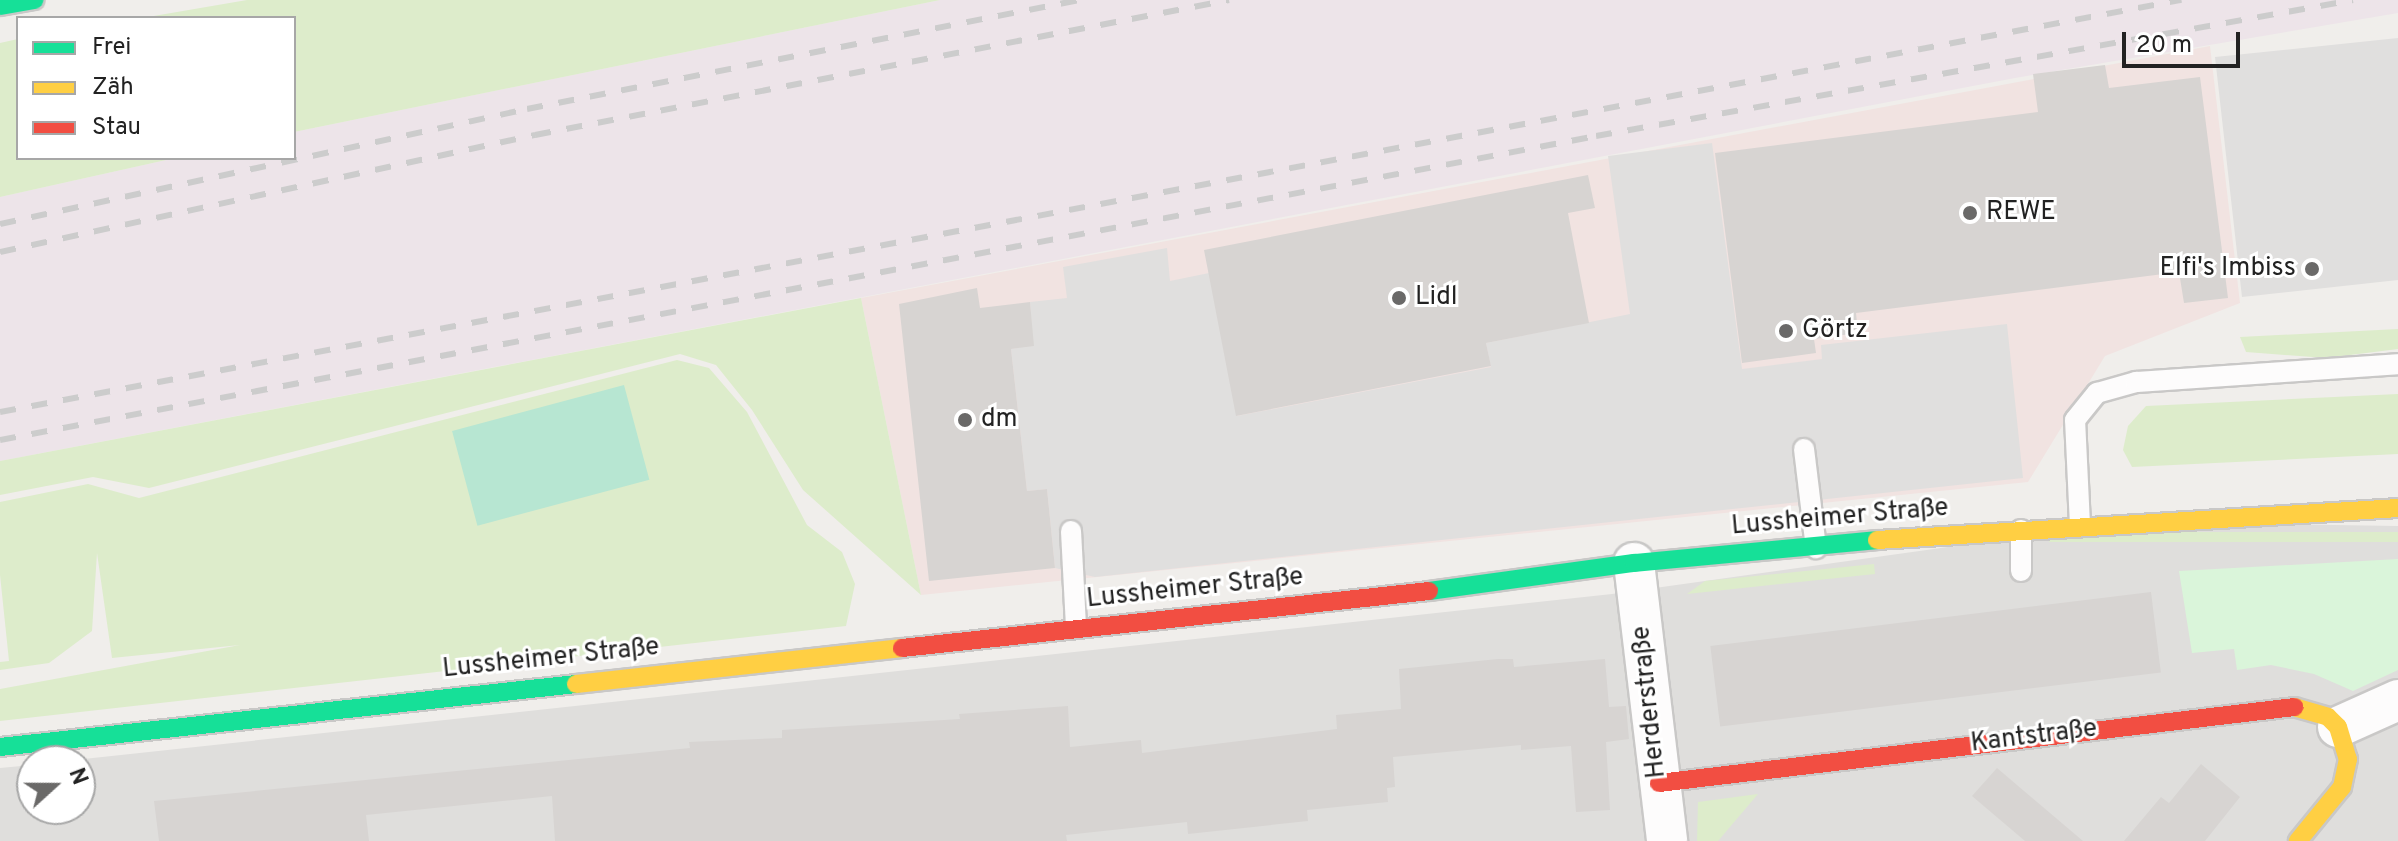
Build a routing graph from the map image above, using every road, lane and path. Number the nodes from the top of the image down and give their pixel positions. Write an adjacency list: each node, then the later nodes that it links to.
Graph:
1 (34, 0): 2 (main road)
2 (0, 6)
3 (2398, 364): 6 (lane)
4 (1804, 449): 9 (lane)
5 (2398, 508): 6 (main road, Lussheimer Straße)
6 (2080, 525): 7 (main road, Lussheimer Straße)
7 (2021, 530): 9 (main road, Lussheimer Straße); 11 (lane)
8 (1071, 531): 12 (lane)
9 (1816, 548): 10 (main road, Lussheimer Straße)
10 (1634, 563): 12 (main road, Lussheimer Straße); 16 (street, Herderstraße)
11 (2021, 571)
12 (1076, 628): 15 (main road, Lussheimer Straße)
13 (2398, 700): 14 (street)
14 (2338, 727): 16 (main road, Kantstraße); 18 (main road)
15 (0, 747)
16 (1659, 783): 17 (street, Herderstraße)
17 (1667, 841)
18 (2298, 841)

